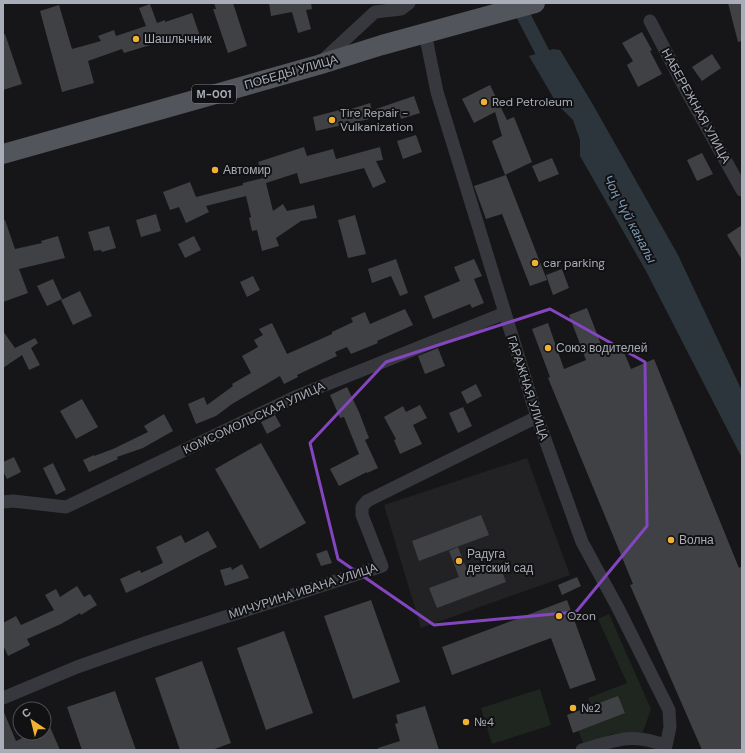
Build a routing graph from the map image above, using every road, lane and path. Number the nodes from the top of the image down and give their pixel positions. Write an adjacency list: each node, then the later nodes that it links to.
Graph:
1 (409, 3): 5 (street)
2 (535, 3): 4 (main road, ПОБЕДЫ УЛИЦА / М-001)
3 (650, 21): 7 (street, НАБЕРЕЖНАЯ УЛИЦА)
4 (425, 33): 5 (main road, ПОБЕДЫ УЛИЦА / М-001); 8 (street, ГАРАЖНАЯ УЛИЦА)
5 (318, 65): 6 (main road, ПОБЕДЫ УЛИЦА / М-001)
6 (3, 154)
7 (742, 190)
8 (505, 313): 9 (street, ГАРАЖНАЯ УЛИЦА); 10 (street, КОМСОМОЛЬСКАЯ УЛИЦА)
9 (536, 417): 11 (street, МИЧУРИНА ИВАНА УЛИЦА); 12 (street, ГАРАЖНАЯ УЛИЦА)
10 (3, 502)
11 (3, 698)
12 (667, 748): 13 (street)
13 (582, 750)

